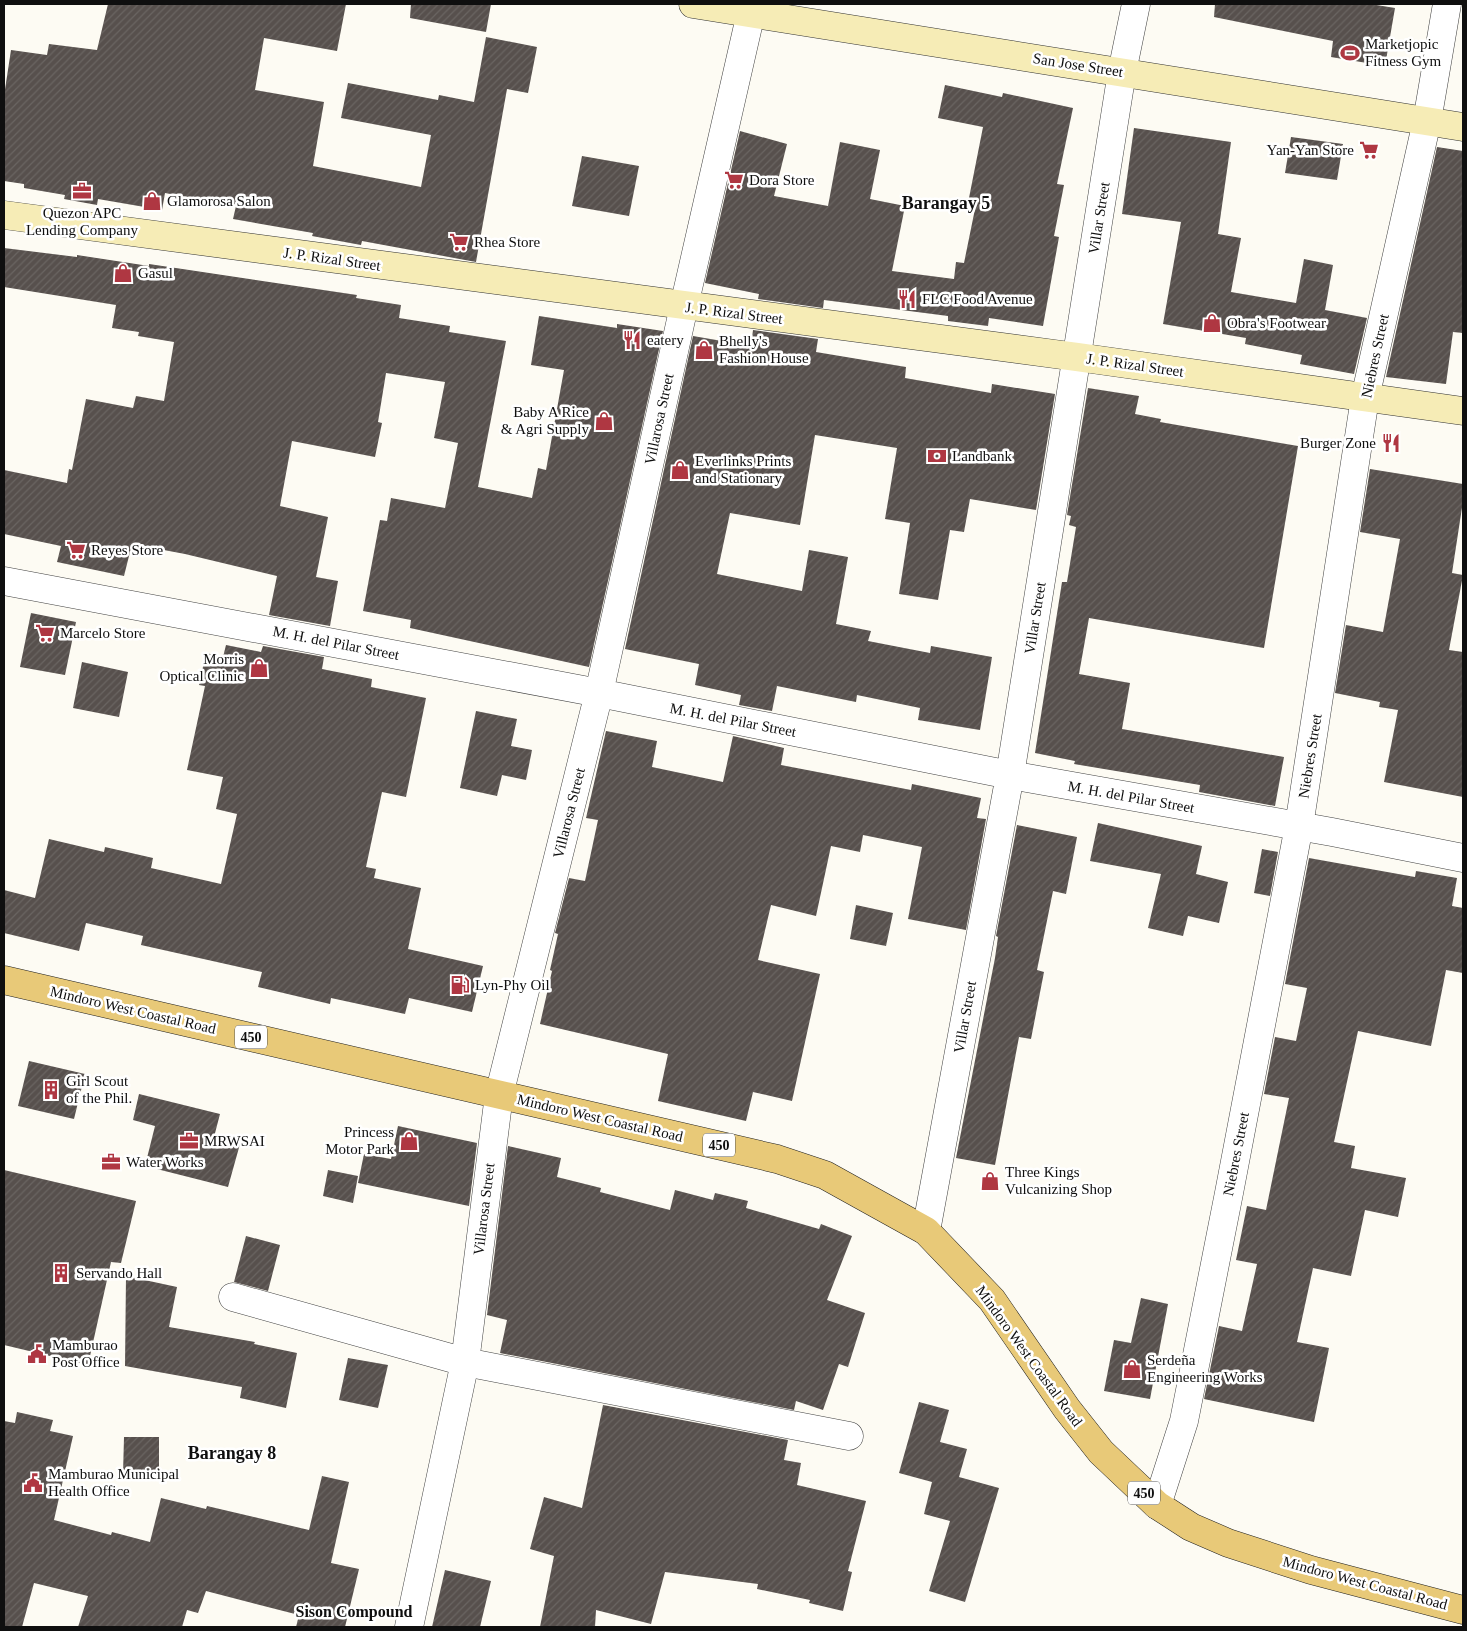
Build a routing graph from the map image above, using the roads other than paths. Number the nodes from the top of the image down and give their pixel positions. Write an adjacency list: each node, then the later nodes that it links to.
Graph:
1 (693, 4): 4 (street, San Jose Street)
2 (1136, 4): 5 (street, Villar Street)
3 (1447, 4): 6 (street, Niebres Street)
4 (752, 9): 5 (street, San Jose Street); 9 (street, Villarosa Street)
5 (1122, 72): 6 (street, San Jose Street); 10 (street, Villar Street)
6 (1427, 121): 7 (street, San Jose Street); 11 (street, Niebres Street)
7 (1463, 127)
8 (4, 215): 9 (street, J. P. Rizal Street)
9 (684, 306): 10 (street, J. P. Rizal Street); 14 (street, Villarosa Street)
10 (1077, 357): 11 (street, J. P. Rizal Street); 15 (street, Villar Street)
11 (1365, 398): 12 (street, J. P. Rizal Street); 16 (street, Niebres Street)
12 (1463, 411)
13 (4, 581): 14 (street, M. H. del Pilar Street)
14 (599, 693): 15 (street, M. H. del Pilar Street); 19 (street, Villarosa Street)
15 (1010, 775): 16 (street, M. H. del Pilar Street); 20 (street, Villar Street)
16 (1299, 826): 17 (street, M. H. del Pilar Street); 24 (street, Niebres Street)
17 (1463, 858)
18 (4, 980): 19 (main road, Mindoro West Coastal Road / 450)
19 (499, 1095): 20 (main road, Mindoro West Coastal Road / 450); 22 (street, Villarosa Street)
20 (926, 1231): 24 (main road, Mindoro West Coastal Road / 450)
21 (233, 1297): 22 (street)
22 (465, 1362): 23 (street); 26 (street, Villarosa Street)
23 (849, 1436)
24 (1157, 1505): 25 (main road, Mindoro West Coastal Road / 450)
25 (1463, 1610)
26 (409, 1627)

